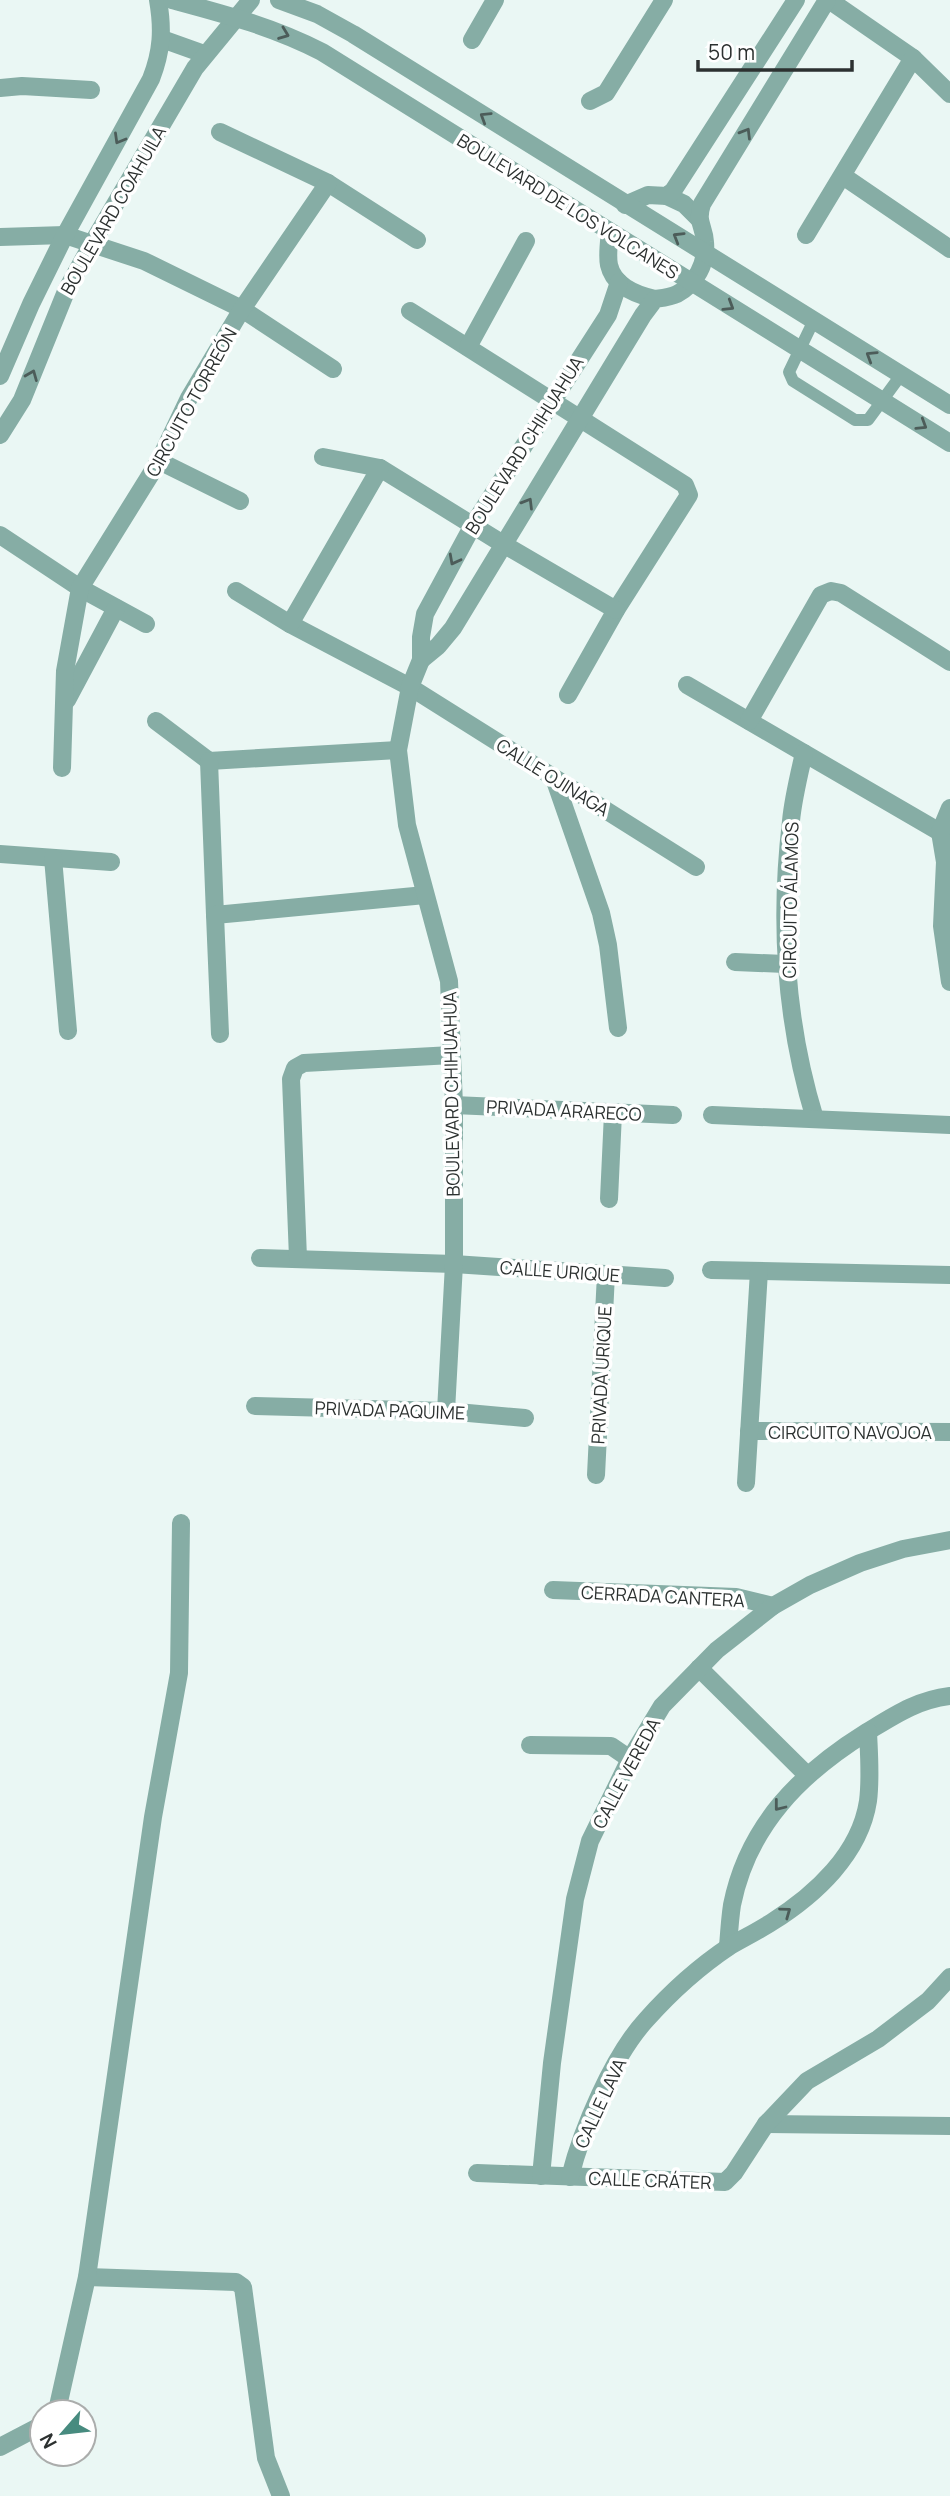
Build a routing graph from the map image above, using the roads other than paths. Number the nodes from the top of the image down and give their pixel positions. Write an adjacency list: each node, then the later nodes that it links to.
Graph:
1 (158, 0): 10 (street, BOULEVARD COAHUILA)
2 (172, 0): 9 (street, BOULEVARD DE LOS VOLCANES)
3 (251, 0): 9 (street, BOULEVARD COAHUILA)
4 (279, 0): 22 (street, BOULEVARD DE LOS VOLCANES, one-way to 4)
5 (495, 0): 11 (street)
6 (664, 0): 17 (street)
7 (796, 0): 21 (street)
8 (828, 0): 13 (street); 23 (street, one-way to 8)
9 (238, 17): 12 (street, BOULEVARD COAHUILA); 24 (street, BOULEVARD DE LOS VOLCANES, one-way to 24)
10 (162, 39): 12 (street); 25 (street, BOULEVARD COAHUILA, one-way to 25)
11 (471, 40)
12 (204, 54): 30 (street, BOULEVARD COAHUILA)
13 (914, 58): 16 (street); 19 (street)
14 (0, 88): 15 (street)
15 (91, 90)
16 (950, 94)
17 (590, 102)
18 (220, 132): 20 (street)
19 (843, 176): 26 (street); 31 (street)
20 (328, 183): 28 (street); 36 (street, CIRCUITO TORREÓN)
21 (667, 196): 22 (street); 23 (street)
22 (625, 205): 32 (street, BOULEVARD DE LOS VOLCANES, one-way to 22)
23 (698, 218): 32 (street)
24 (610, 232): 33 (street); 34 (street, BOULEVARD DE LOS VOLCANES)
25 (65, 235): 27 (street); 30 (street); 43 (street, BOULEVARD COAHUILA)
26 (806, 235)
27 (0, 237)
28 (417, 240)
29 (526, 241): 39 (street)
30 (93, 242): 36 (street); 48 (street, BOULEVARD COAHUILA, one-way to 30)
31 (950, 249)
32 (706, 254): 34 (street); 38 (street, BOULEVARD DE LOS VOLCANES)
33 (619, 282): 35 (street); 44 (street, BOULEVARD CHIHUAHUA)
34 (692, 283): 35 (street); 40 (street, BOULEVARD DE LOS VOLCANES, one-way to 40)
35 (655, 299): 47 (street, BOULEVARD CHIHUAHUA)
36 (242, 309): 41 (street); 51 (street, CIRCUITO TORREÓN)
37 (410, 311): 39 (street)
38 (814, 320): 40 (lane); 42 (street, BOULEVARD DE LOS VOLCANES, one-way to 38)
39 (468, 347): 44 (street)
40 (800, 350): 45 (street, BOULEVARD DE LOS VOLCANES); 45 (lane)
41 (333, 369)
42 (901, 375): 45 (lane); 46 (street, BOULEVARD DE LOS VOLCANES)
43 (0, 376)
44 (552, 399): 47 (street); 54 (street, BOULEVARD CHIHUAHUA)
45 (882, 400): 49 (street, BOULEVARD DE LOS VOLCANES, one-way to 49)
46 (950, 405)
47 (581, 417): 56 (street, BOULEVARD CHIHUAHUA, one-way to 47); 60 (street)
48 (0, 435)
49 (950, 443)
50 (323, 457): 52 (street)
51 (159, 461): 53 (street); 57 (street, CIRCUITO TORREÓN)
52 (380, 468): 54 (street); 62 (street)
53 (240, 501)
54 (472, 525): 56 (street); 63 (street, BOULEVARD CHIHUAHUA, one-way to 63)
55 (0, 535): 57 (street)
56 (503, 544): 60 (street); 63 (street, BOULEVARD CHIHUAHUA)
57 (80, 588): 59 (street); 68 (street)
58 (236, 591): 62 (street, CALLE OJINAGA)
59 (116, 608): 61 (street); 68 (street)
60 (616, 610): 67 (street)
61 (146, 624)
62 (290, 624): 66 (street, CALLE OJINAGA)
63 (421, 660): 66 (street, BOULEVARD CHIHUAHUA)
64 (950, 662): 69 (street)
65 (687, 685): 69 (street)
66 (410, 687): 71 (street, BOULEVARD CHIHUAHUA); 75 (street, CALLE OJINAGA)
67 (568, 695)
68 (66, 703): 74 (street)
69 (749, 721): 72 (street)
70 (156, 722): 73 (street)
71 (398, 750): 73 (street); 83 (street, BOULEVARD CHIHUAHUA)
72 (804, 753): 77 (street); 86 (street, CIRCUITO ÁLAMOS)
73 (209, 761): 84 (street)
74 (62, 768)
75 (554, 778): 82 (street, CALLE OJINAGA); 88 (street)
76 (950, 808): 77 (street)
77 (945, 835): 80 (street)
78 (0, 855): 79 (street)
79 (53, 858): 81 (street); 89 (street)
80 (948, 859): 87 (street)
81 (111, 862)
82 (696, 867)
83 (425, 895): 84 (street); 91 (street, BOULEVARD CHIHUAHUA)
84 (215, 915): 90 (street)
85 (735, 962): 86 (street)
86 (785, 964): 96 (street, CIRCUITO ÁLAMOS)
87 (950, 979)
88 (618, 1028)
89 (68, 1031)
90 (220, 1034)
91 (452, 1055): 92 (street, BOULEVARD CHIHUAHUA); 100 (street)
92 (454, 1105): 93 (street, PRIVADA ARARECO); 101 (street, BOULEVARD CHIHUAHUA)
93 (613, 1113): 94 (street, PRIVADA ARARECO); 98 (street)
94 (673, 1115)
95 (712, 1115): 96 (street)
96 (815, 1119): 97 (street)
97 (950, 1125)
98 (609, 1199)
99 (260, 1258): 100 (street, CALLE URIQUE)
100 (299, 1258): 101 (street, CALLE URIQUE)
101 (454, 1264): 104 (street, CALLE URIQUE); 108 (street, BOULEVARD CHIHUAHUA)
102 (711, 1270): 103 (street)
103 (759, 1271): 105 (street); 110 (street, CIRCUITO NAVOJOA)
104 (606, 1274): 106 (street, CALLE URIQUE); 112 (street, PRIVADA URIQUE)
105 (950, 1275)
106 (665, 1278)
107 (255, 1406): 108 (street, PRIVADA PAQUIME)
108 (446, 1411): 109 (street, PRIVADA PAQUIME)
109 (525, 1418)
110 (750, 1431): 111 (street, CIRCUITO NAVOJOA); 113 (street, CIRCUITO NAVOJOA)
111 (950, 1432)
112 (596, 1475)
113 (746, 1483)
114 (181, 1523): 131 (street)
115 (950, 1540): 117 (street, CALLE VEREDA)
116 (553, 1590): 117 (street, CERRADA CANTERA)
117 (773, 1606): 118 (street, CALLE VEREDA)
118 (699, 1668): 122 (street, CALLE VEREDA); 123 (street)
119 (950, 1696): 120 (street)
120 (868, 1732): 123 (street); 124 (street, CALLE LAVA, one-way to 120)
121 (530, 1745): 122 (street)
122 (629, 1759): 129 (street, CALLE VEREDA)
123 (807, 1774): 124 (street, one-way to 124)
124 (728, 1947): 130 (street, CALLE LAVA)
125 (950, 1977): 126 (street, CALLE CRÁTER)
126 (766, 2123): 127 (street); 130 (street, CALLE CRÁTER)
127 (950, 2126)
128 (477, 2173): 129 (street, CALLE CRÁTER)
129 (541, 2176): 130 (street, CALLE CRÁTER)
130 (570, 2177)
131 (87, 2277): 132 (street); 135 (street)
132 (60, 2398)
133 (28, 2433): 134 (street)
134 (0, 2447)
135 (281, 2496)

